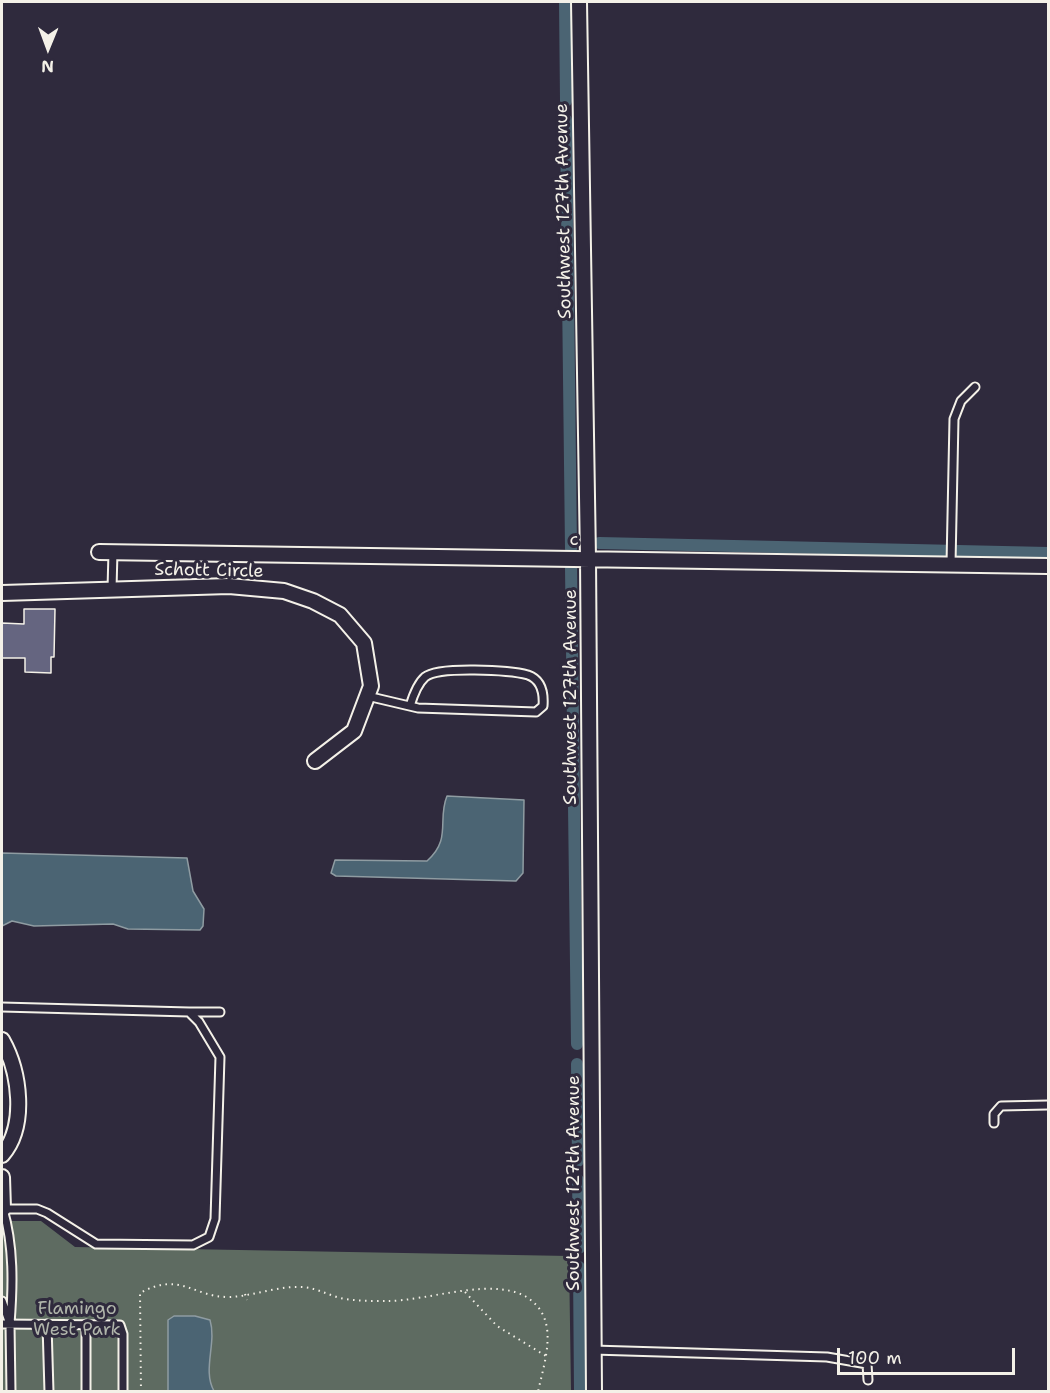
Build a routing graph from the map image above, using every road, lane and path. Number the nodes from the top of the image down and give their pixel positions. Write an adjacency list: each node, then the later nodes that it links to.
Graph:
1 (579, 2): 4 (street, Southwest 127th Avenue)
2 (975, 387): 5 (lane)
3 (106, 552): 4 (street, c); 7 (lane)
4 (588, 558): 5 (street, c); 31 (street, Southwest 127th Avenue)
5 (951, 562): 6 (street, c)
6 (1048, 566)
7 (112, 589): 8 (street, Schott Circle); 9 (street, Schott Circle)
8 (2, 593)
9 (367, 696): 10 (lane); 11 (street, Schott Circle)
10 (410, 706): 10 (lane)
11 (315, 761)
12 (2, 1007): 13 (lane)
13 (189, 1012): 14 (lane); 20 (lane)
14 (220, 1012)
15 (2, 1040): 18 (street)
16 (1048, 1105): 17 (lane)
17 (994, 1123)
18 (2, 1155)
19 (2, 1177): 20 (street)
20 (2, 1211): 27 (lane)
21 (465, 1292): 22 (path); 30 (path); 32 (path)
22 (245, 1294): 23 (path); 38 (path)
23 (247, 1300)
24 (2, 1301): 27 (lane)
25 (502, 1321): 30 (path)
26 (2, 1324): 27 (lane)
27 (10, 1324): 28 (lane); 34 (lane)
28 (47, 1324): 29 (lane); 35 (lane)
29 (86, 1324): 36 (lane); 37 (lane)
30 (497, 1326): 32 (path)
31 (593, 1350): 33 (lane); 40 (street, Southwest 127th Avenue)
32 (546, 1356): 39 (path)
33 (868, 1380)
34 (11, 1392)
35 (49, 1392)
36 (86, 1392)
37 (123, 1392)
38 (141, 1392)
39 (538, 1392)
40 (594, 1392)

